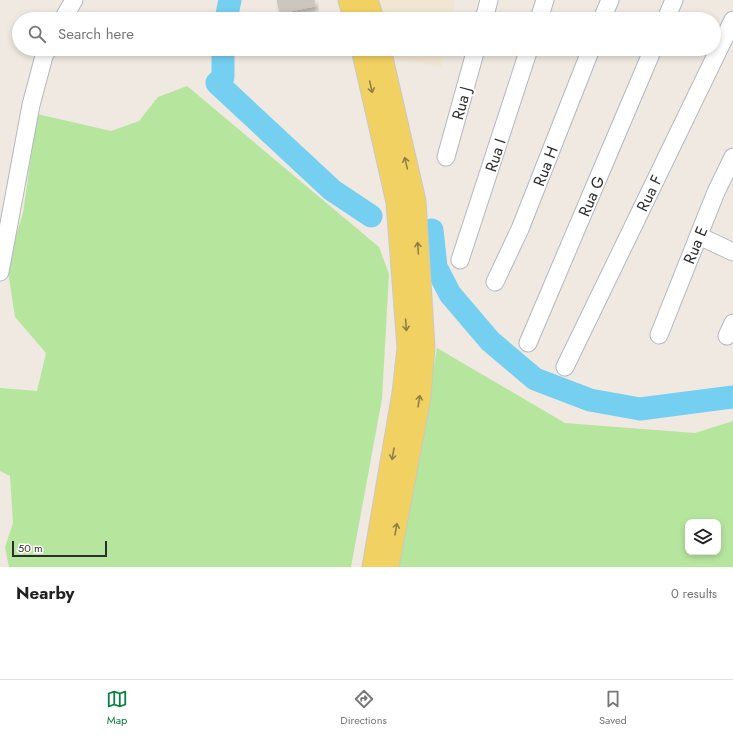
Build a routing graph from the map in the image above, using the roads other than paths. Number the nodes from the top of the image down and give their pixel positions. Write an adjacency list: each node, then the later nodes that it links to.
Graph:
1 (74, 0): 8 (street)
2 (349, 0): 9 (main road)
3 (367, 0): 10 (main road)
4 (489, 0): 11 (street)
5 (545, 0): 12 (street)
6 (610, 0): 13 (street)
7 (674, 0): 14 (street)
8 (67, 12)
9 (353, 12)
10 (371, 12)
11 (486, 12)
12 (541, 12)
13 (605, 12)
14 (669, 12)
15 (733, 20): 16 (street, Rua F)
16 (721, 45)
17 (44, 56): 31 (street)
18 (364, 56): 27 (main road, one-way to 27)
19 (381, 56): 27 (main road, one-way to 19)
20 (474, 56): 25 (street, Rua J)
21 (527, 56): 30 (street, Rua I)
22 (587, 56): 32 (street, Rua H)
23 (650, 56): 35 (street, Rua G)
24 (716, 56): 36 (street, Rua F)
25 (446, 157)
26 (733, 157): 28 (street, Rua E)
27 (406, 202): 33 (main road)
28 (699, 236): 29 (street); 34 (street, Rua E)
29 (733, 252)
30 (460, 260)
31 (0, 272)
32 (495, 282)
33 (412, 286): 37 (main road, one-way to 37); 38 (main road, one-way to 33)
34 (659, 335)
35 (528, 343)
36 (565, 366)
37 (373, 567)
38 (388, 567)

